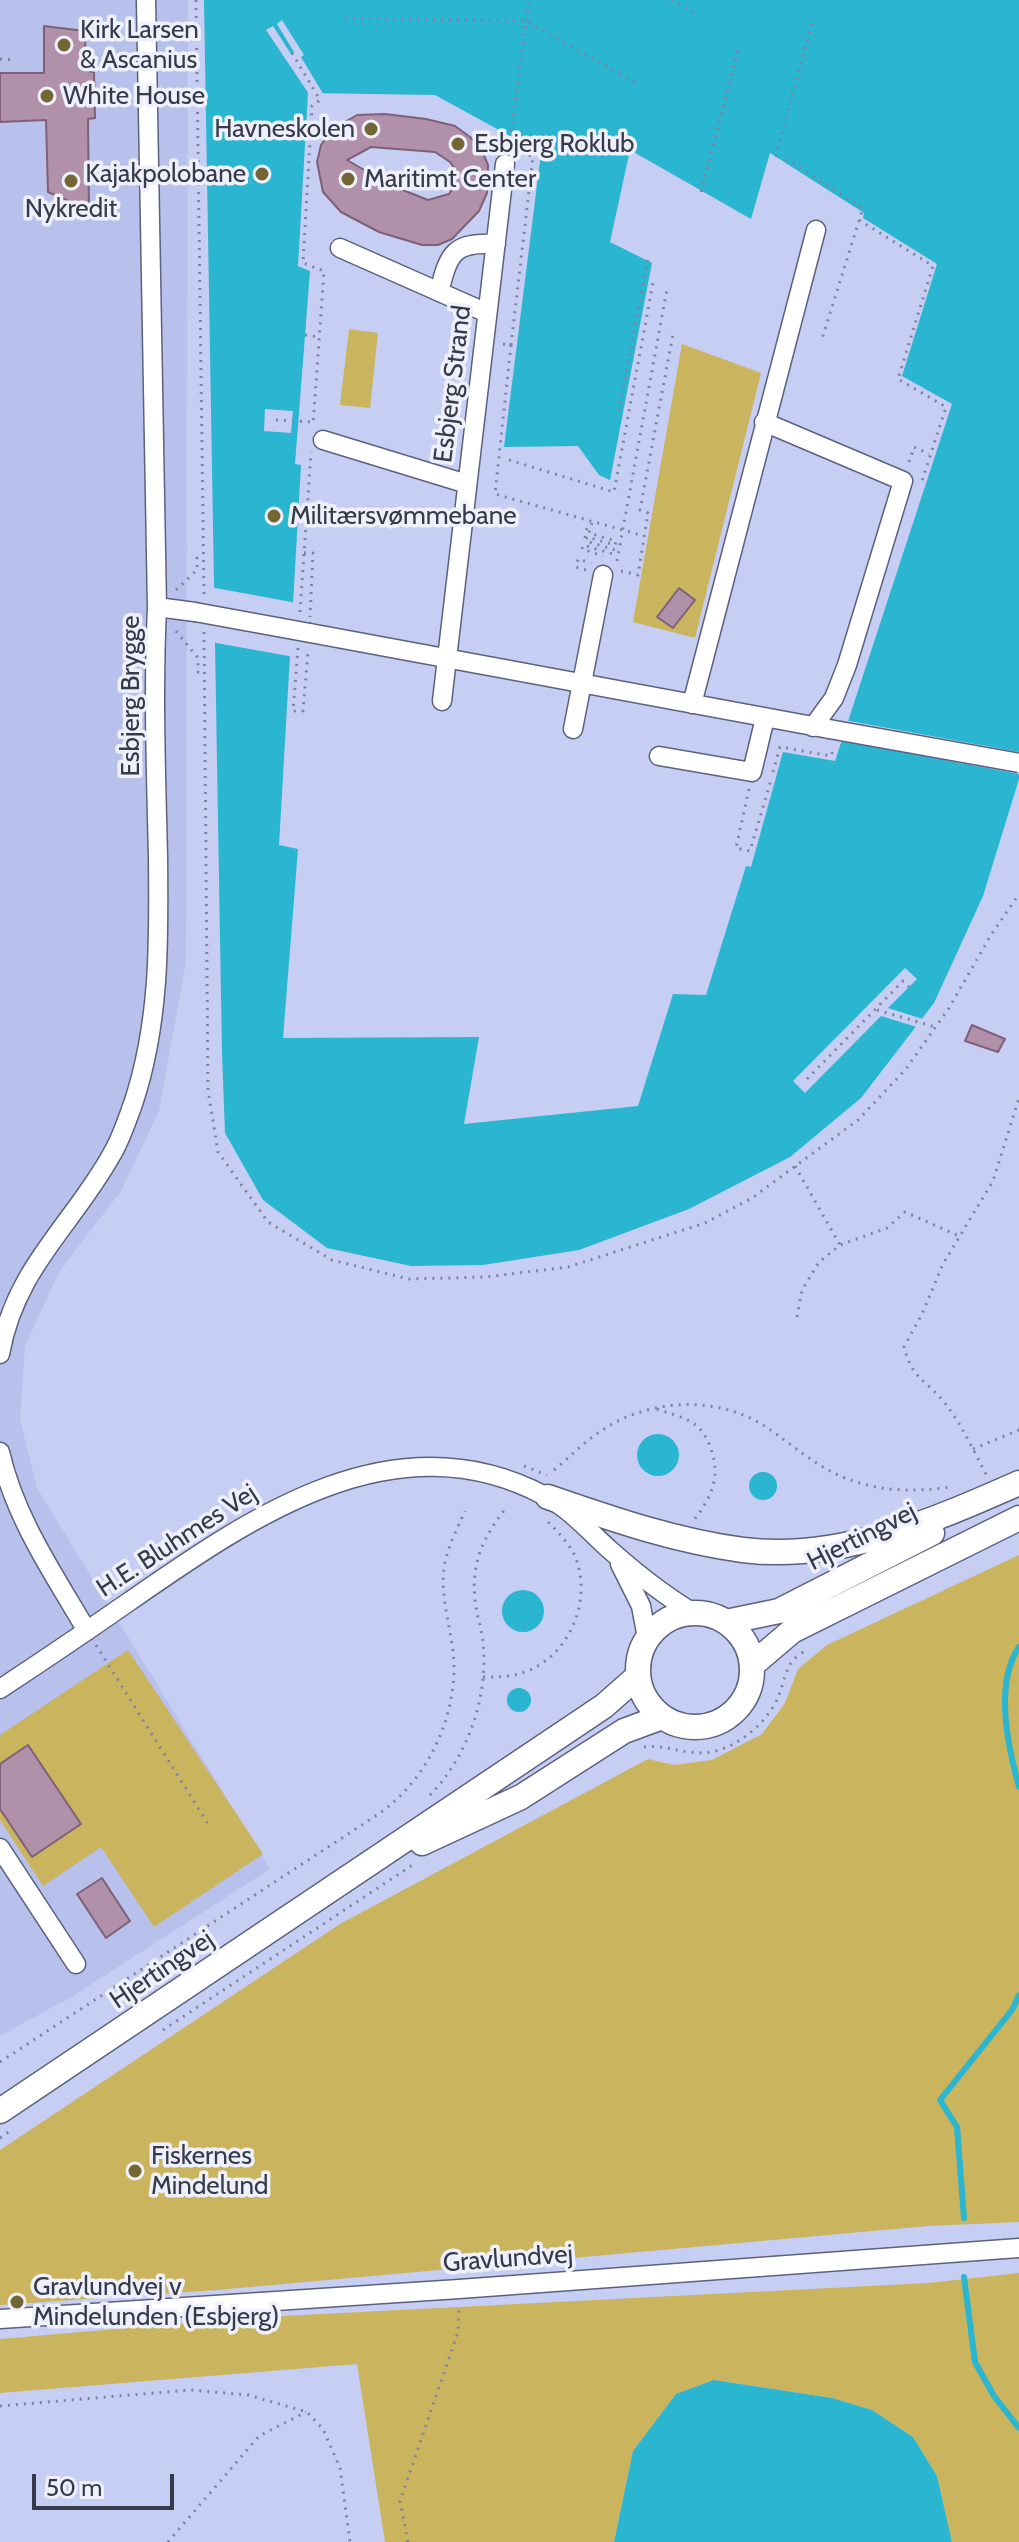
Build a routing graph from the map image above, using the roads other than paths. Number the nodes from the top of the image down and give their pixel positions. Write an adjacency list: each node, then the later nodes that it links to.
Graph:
1 (146, 0): 12 (street, Esbjerg Brygge)
2 (505, 164): 4 (street, Esbjerg Strand)
3 (816, 230): 8 (street)
4 (496, 244): 6 (street); 7 (street, Esbjerg Strand)
5 (340, 248): 6 (street)
6 (439, 292): 7 (street)
7 (487, 313): 10 (street, Esbjerg Strand)
8 (764, 422): 16 (street); 18 (street)
9 (315, 443): 10 (street)
10 (467, 484): 13 (street, Esbjerg Strand)
11 (611, 563): 14 (street)
12 (157, 607): 13 (street, bridge); 22 (street, Esbjerg Brygge)
13 (447, 659): 14 (street); 15 (street, Esbjerg Strand)
14 (582, 683): 16 (street); 19 (street)
15 (442, 701)
16 (692, 704): 17 (street)
17 (765, 718): 18 (street); 20 (street)
18 (821, 728): 21 (street, bridge)
19 (573, 729)
20 (659, 756)
21 (1019, 763)
22 (0, 1354)
23 (0, 1452): 30 (street)
24 (1019, 1486): 25 (main road); 29 (main road, Hjertingvej)
25 (547, 1497): 27 (street, H.E. Bluhmes Vej); 30 (street, H.E. Bluhmes Vej)
26 (1019, 1518): 32 (main road, Hjertingvej)
27 (612, 1551): 28 (street, H.E. Bluhmes Vej); 31 (street, H.E. Bluhmes Vej)
28 (692, 1612): 29 (main road); 31 (main road)
29 (726, 1622): 32 (main road)
30 (87, 1631): 34 (street, H.E. Bluhmes Vej)
31 (647, 1638): 33 (main road)
32 (752, 1665): 35 (main road)
33 (638, 1676): 35 (main road); 37 (main road, Hjertingvej)
34 (0, 1689)
35 (662, 1717): 37 (main road, Hjertingvej)
36 (0, 1848): 38 (street)
37 (355, 1875): 39 (main road, Hjertingvej)
38 (76, 1964)
39 (7, 2120)
40 (1019, 2248): 41 (street, Gravlundvej)
41 (0, 2319)

